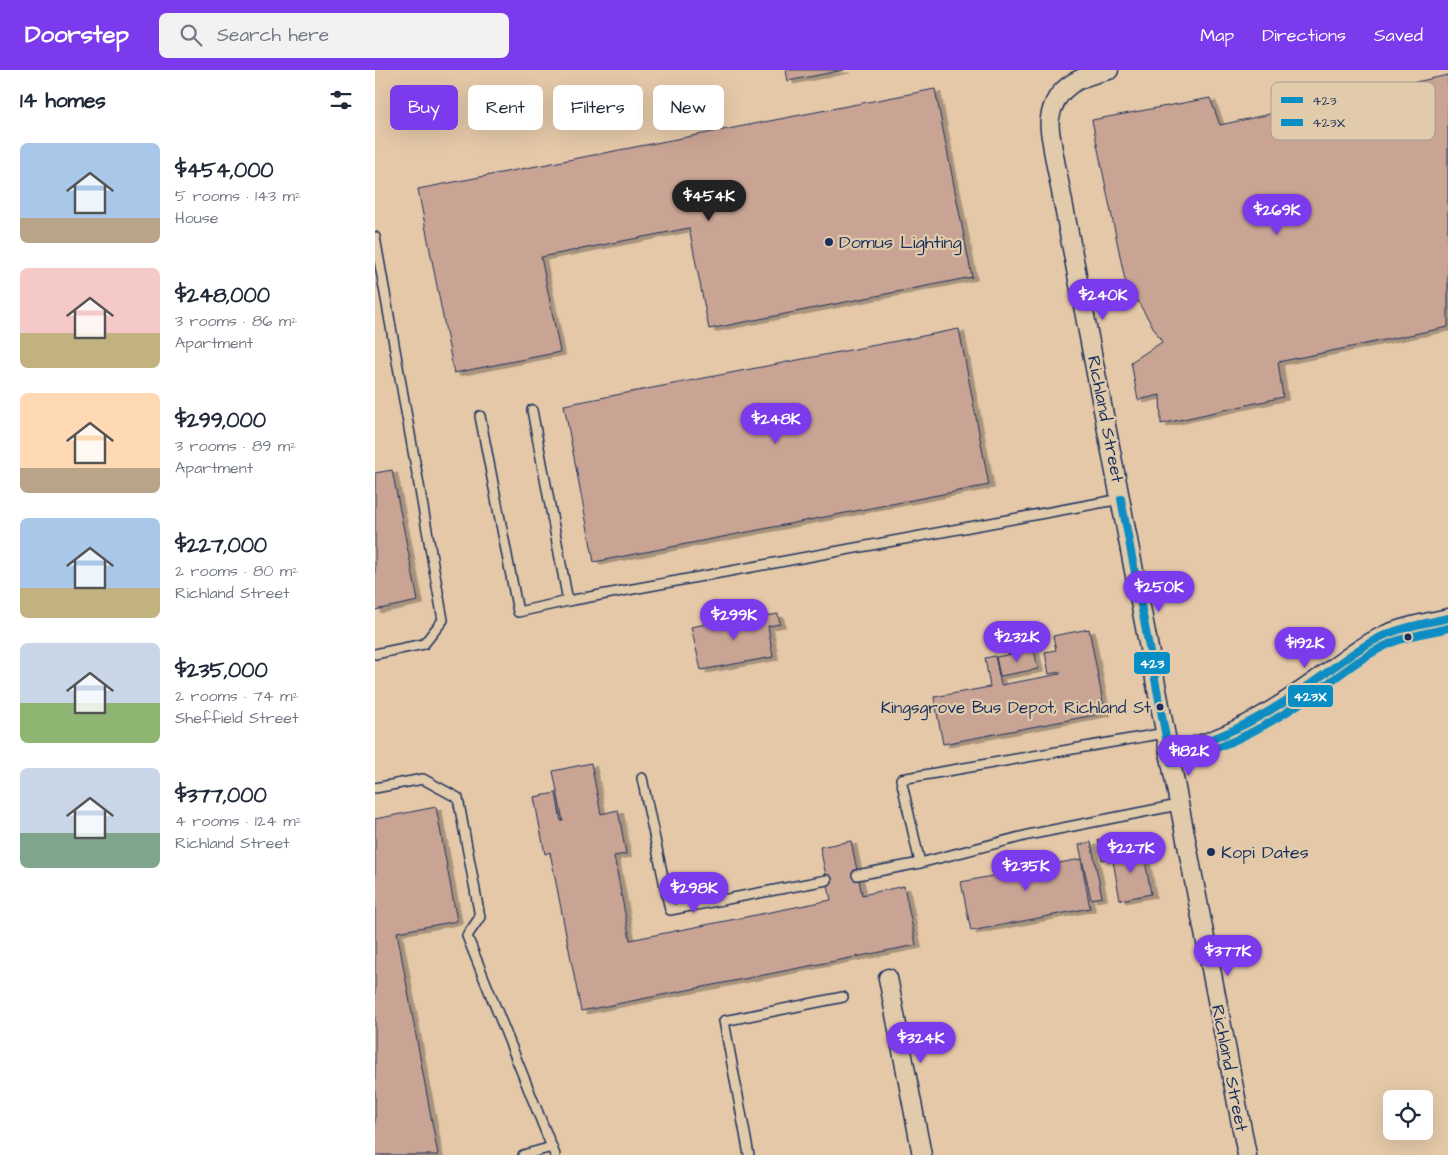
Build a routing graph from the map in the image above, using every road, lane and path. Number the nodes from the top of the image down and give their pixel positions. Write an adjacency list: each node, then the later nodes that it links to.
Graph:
1 (1109, 70): 6 (street, Richland Street)
2 (375, 237): 3 (lane)
3 (377, 260): 9 (lane)
4 (532, 410): 7 (lane)
5 (479, 416): 7 (lane)
6 (1121, 499): 7 (lane); 10 (street, Richland Street)
7 (568, 601)
8 (1448, 618): 11 (street)
9 (375, 654)
10 (1165, 733): 11 (street, Richland Street); 15 (lane)
11 (1169, 754): 14 (street, Richland Street)
12 (642, 778): 17 (lane)
13 (375, 788): 20 (lane)
14 (1178, 805): 15 (lane); 24 (street, Richland Street)
15 (920, 863): 16 (lane)
16 (857, 875)
17 (827, 880)
18 (887, 978): 23 (street)
19 (843, 997): 22 (lane)
20 (554, 1151): 21 (lane)
21 (523, 1155)
22 (749, 1155)
23 (922, 1155)
24 (1247, 1155)

